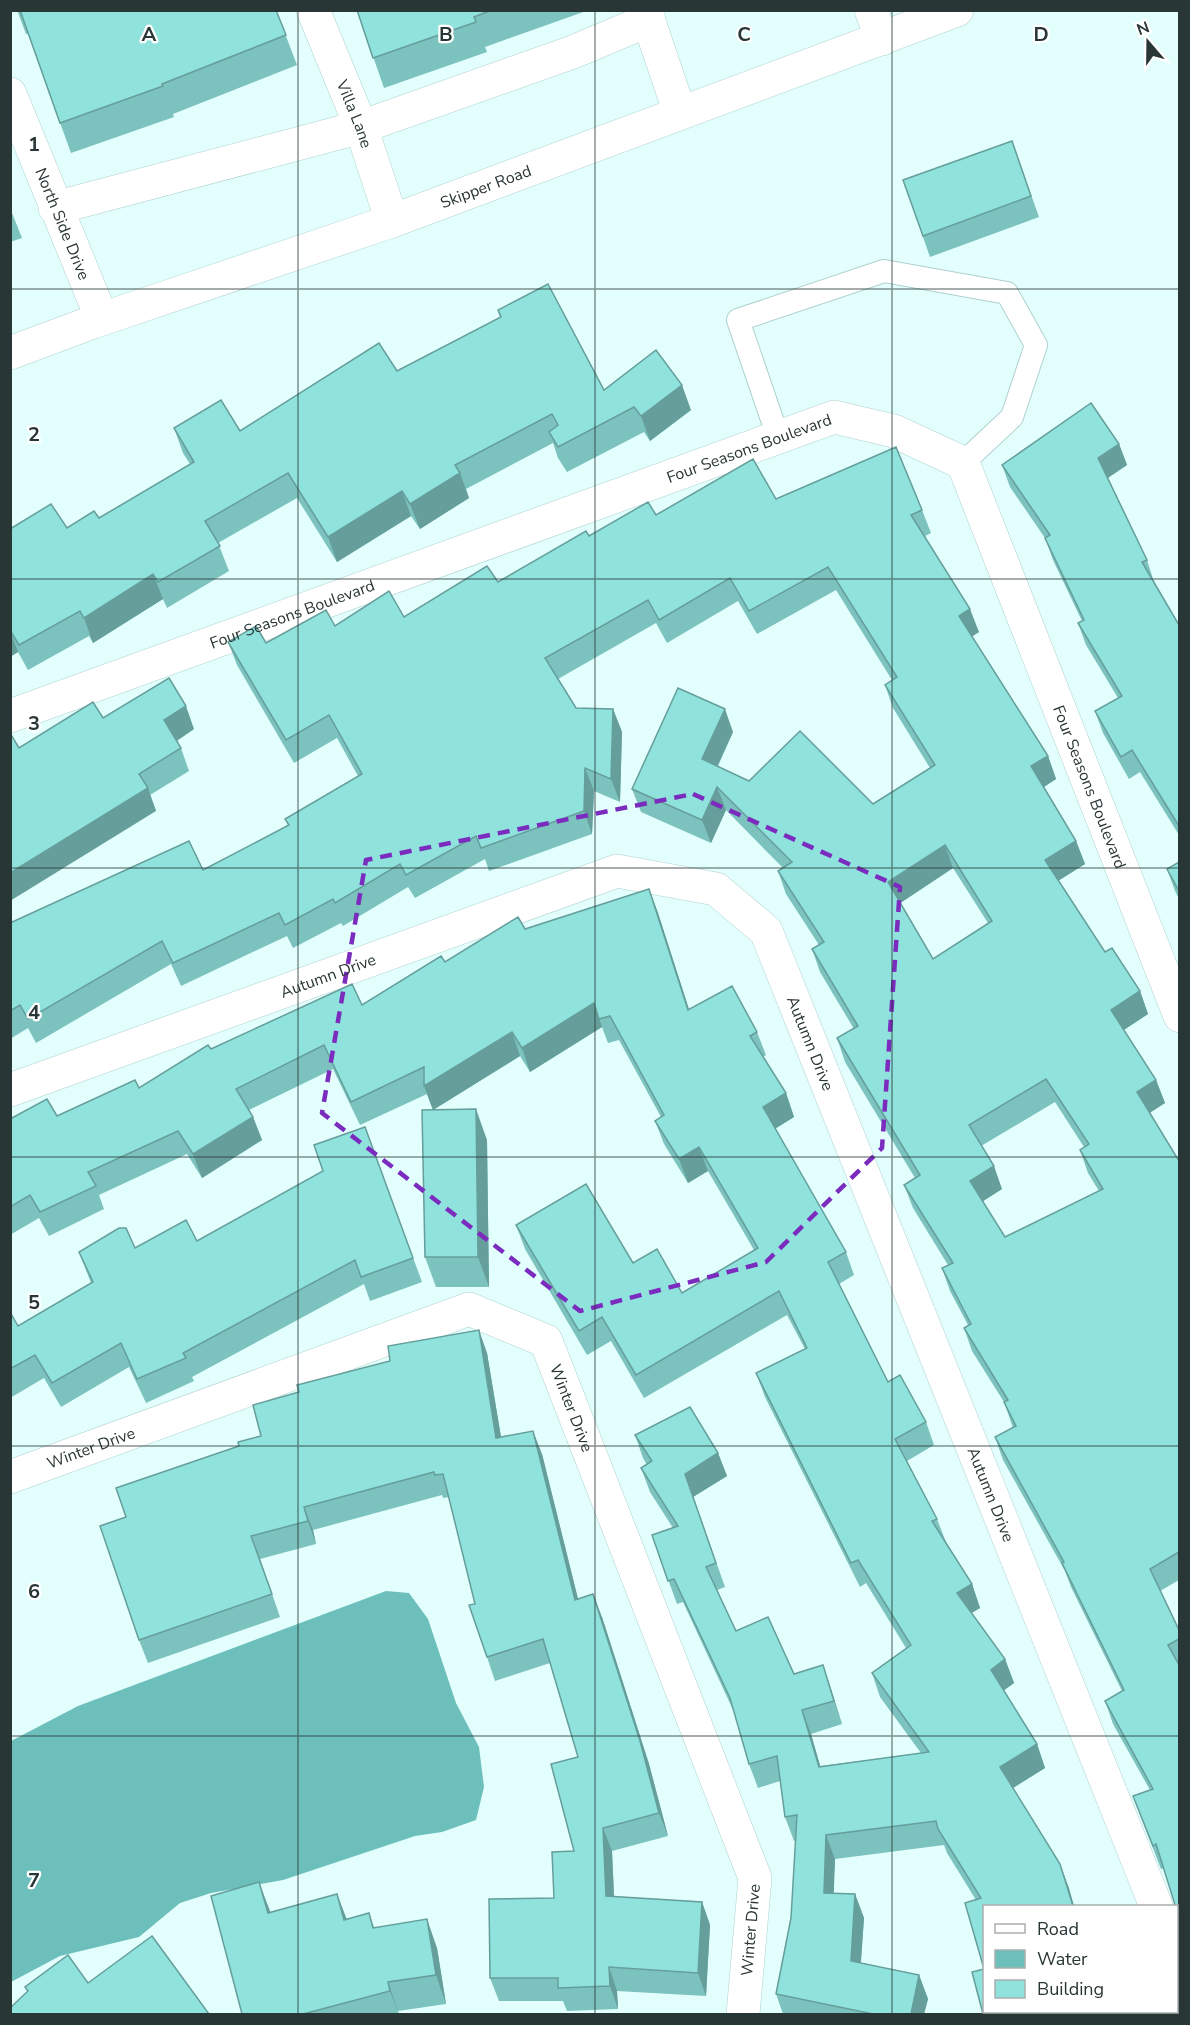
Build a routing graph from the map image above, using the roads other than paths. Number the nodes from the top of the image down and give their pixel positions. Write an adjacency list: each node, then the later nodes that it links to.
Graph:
1 (313, 10): 7 (street, Villa Lane)
2 (957, 10): 4 (street, Skipper Road)
3 (647, 15): 6 (street); 7 (street)
4 (877, 25): 6 (street, Skipper Road)
5 (10, 94): 8 (street, North Side Drive)
6 (680, 114): 9 (street, Skipper Road)
7 (361, 127): 8 (street); 9 (street, Villa Lane)
8 (55, 208): 10 (street, North Side Drive)
9 (392, 221): 10 (street, Skipper Road)
10 (102, 320): 11 (street, Skipper Road)
11 (10, 354)
12 (778, 437): 13 (street, Four Seasons Boulevard); 13 (lane); 14 (street, Four Seasons Boulevard)
13 (963, 463): 15 (street, Four Seasons Boulevard)
14 (10, 716)
15 (1179, 1016)
16 (10, 1090): 18 (street, Autumn Drive)
17 (10, 1477): 19 (street, Winter Drive)
18 (1156, 1905)
19 (743, 2014)

